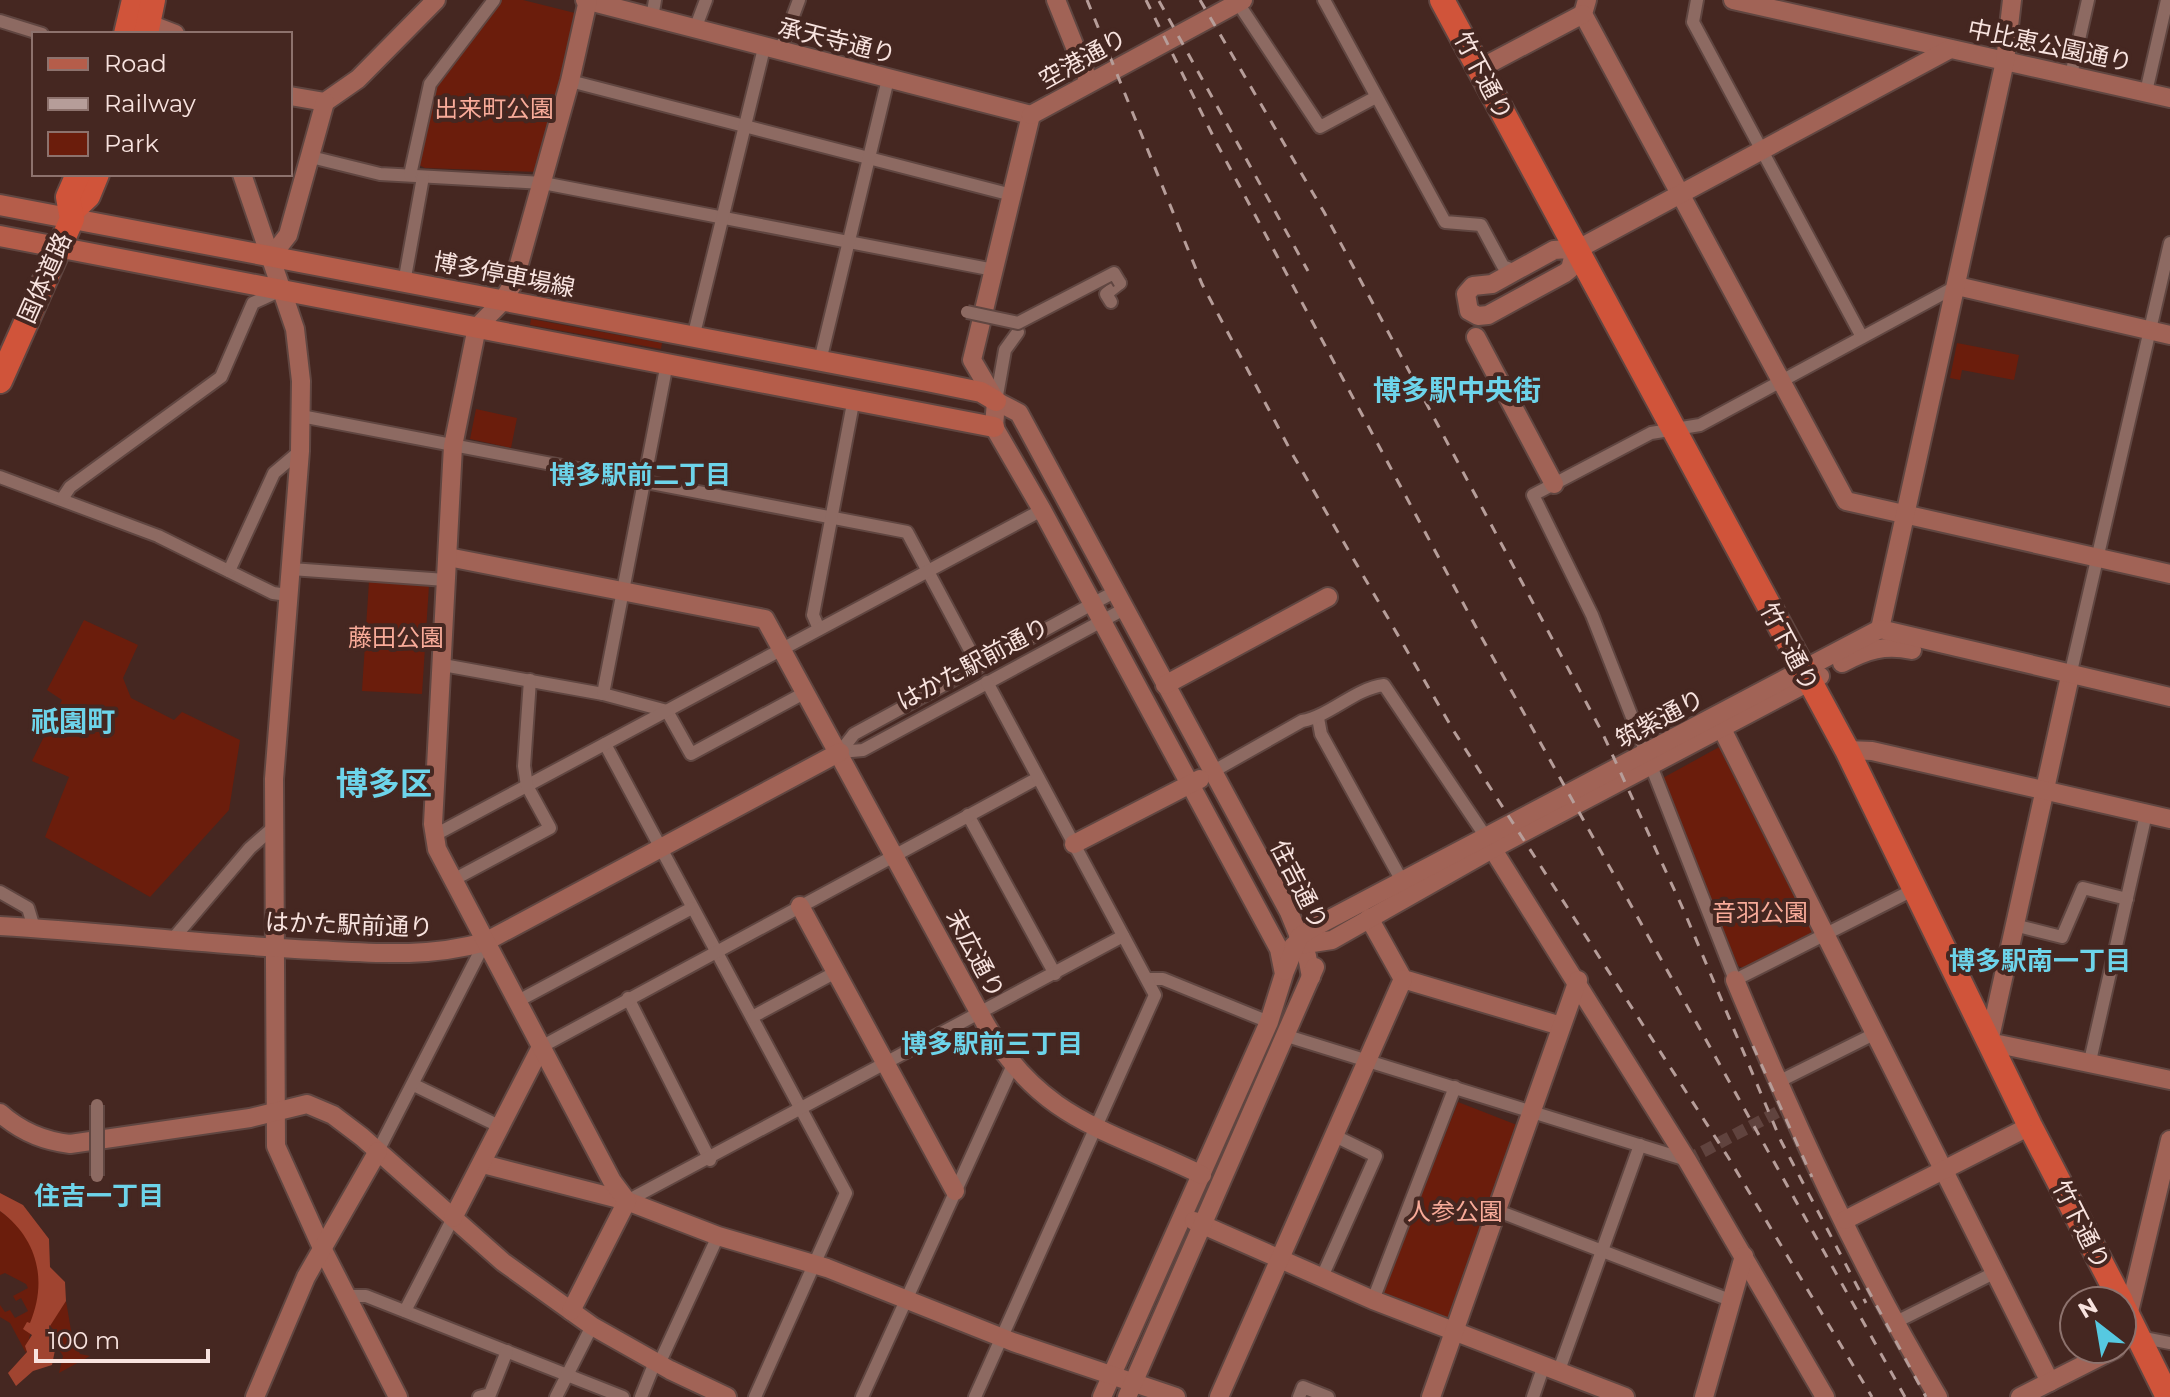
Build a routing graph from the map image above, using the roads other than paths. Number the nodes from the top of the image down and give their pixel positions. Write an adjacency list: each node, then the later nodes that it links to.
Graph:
1 (436, 0): 35 (street)
2 (494, 0): 44 (street)
3 (587, 0): 17 (street, 承天寺通り); 29 (street)
4 (706, 0): 20 (street)
5 (799, 0): 23 (street)
6 (1056, 0): 30 (street)
7 (1324, 0): 33 (street)
8 (1442, 0): 26 (highway, 竹下通り)
9 (1697, 0): 38 (street)
10 (1733, 0): 16 (street, 中比恵公園通り)
11 (2012, 0): 25 (street)
12 (2088, 0): 27 (street)
13 (2167, 0): 31 (street)
14 (1241, 5): 30 (street, 空港通り); 33 (street)
15 (1585, 7): 26 (street); 46 (street)
16 (1804, 7): 24 (street, 中比恵公園通り)
17 (653, 9): 20 (street, 承天寺通り)
18 (139, 18): 22 (street)
19 (0, 21): 21 (street)
20 (695, 29): 23 (street, 承天寺通り)
21 (36, 32)
22 (170, 32)
23 (772, 49): 28 (street, 承天寺通り); 37 (street)
24 (1950, 49): 25 (street, 中比恵公園通り); 38 (street)
25 (2005, 61): 27 (street, 中比恵公園通り); 60 (street)
26 (1479, 69): 55 (highway, 竹下通り)
27 (2071, 75): 31 (street, 中比恵公園通り)
28 (888, 79): 36 (street, 承天寺通り); 40 (street)
29 (570, 81): 37 (street); 45 (street)
30 (1089, 82): 36 (street, 空港通り)
31 (2146, 92): 34 (street, 中比恵公園通り)
32 (292, 96): 35 (street)
33 (1376, 97): 58 (street)
34 (2170, 98)
35 (325, 102): 39 (street)
36 (1031, 115): 47 (street)
37 (745, 128): 40 (street); 50 (street)
38 (1761, 150): 46 (street); 70 (street)
39 (311, 157): 44 (street); 56 (street)
40 (869, 160): 47 (street); 52 (street)
41 (77, 176): 49 (highway)
42 (96, 176): 49 (highway)
43 (243, 176): 56 (street)
44 (417, 176): 45 (street); 59 (street)
45 (543, 183): 50 (street); 62 (street)
46 (1680, 193): 55 (street); 74 (street)
47 (1012, 195): 57 (street)
48 (0, 205): 49 (main road, 博多停車場線)
49 (72, 215): 54 (highway, 国体道路); 56 (main road, 博多停車場線)
50 (724, 219): 52 (street); 71 (street)
51 (0, 236): 54 (main road)
52 (849, 242): 57 (street); 72 (street)
53 (2170, 243): 66 (street)
54 (57, 247): 61 (main road); 75 (highway, 国体道路)
55 (1575, 250): 58 (street); 58 (street); 80 (highway, 竹下通り)
56 (270, 258): 59 (main road, 博多停車場線); 61 (street)
57 (994, 270): 77 (street)
58 (1516, 271)
59 (404, 283): 62 (main road, 博多停車場線)
60 (1957, 286): 66 (street); 70 (street); 88 (street)
61 (283, 289): 65 (main road); 78 (street); 86 (street)
62 (502, 302): 65 (street); 71 (main road, 博多停車場線)
63 (1111, 302): 67 (street, bridge)
64 (967, 312): 67 (street, bridge)
65 (477, 327): 73 (main road); 81 (street)
66 (2150, 330): 68 (street); 91 (street)
67 (1021, 331): 77 (street)
68 (2170, 335)
69 (1476, 337): 85 (street)
70 (1862, 337): 74 (street)
71 (693, 338): 72 (main road, 博多停車場線)
72 (820, 361): 77 (main road, 博多停車場線)
73 (667, 363): 76 (main road); 84 (street)
74 (1781, 380): 80 (street); 88 (street)
75 (0, 381)
76 (854, 398): 79 (main road); 89 (street)
77 (996, 401): 79 (street); 98 (street, 住吉通り)
78 (301, 416): 81 (street); 82 (street)
79 (994, 427): 87 (street, 住吉通り)
80 (1673, 430): 85 (street); 109 (highway, 竹下通り)
81 (453, 446): 84 (street); 90 (street)
82 (300, 451): 92 (street); 94 (street)
83 (0, 477): 86 (street)
84 (643, 482): 89 (street); 97 (street)
85 (1554, 484): 122 (street)
86 (62, 499): 94 (street)
87 (1042, 510): 93 (street); 102 (street, 住吉通り)
88 (1906, 514): 91 (street); 104 (street)
89 (831, 518): 93 (street); 103 (street)
90 (448, 557): 96 (street); 97 (street, 末広通り)
91 (2098, 558): 95 (street); 108 (street)
92 (291, 569): 96 (street); 99 (street)
93 (928, 570): 103 (street); 107 (street)
94 (229, 571): 99 (street)
95 (2170, 574)
96 (446, 580): 106 (street)
97 (622, 590): 105 (street, 末広通り); 114 (street)
98 (1116, 591): 101 (street, 住吉通り); 102 (street, はかた駅前通り)
99 (288, 595): 131 (street)
100 (1328, 597): 112 (street)
101 (1126, 608): 102 (street, はかた駅前通り); 112 (street, 住吉通り)
102 (1098, 612): 107 (street, はかた駅前通り); 111 (street, はかた駅前通り); 125 (street, 住吉通り)
103 (819, 629): 105 (street)
104 (1880, 629): 108 (street, 筑紫通り); 109 (street, 筑紫通り)
105 (783, 648): 113 (street, 末広通り); 116 (street)
106 (443, 665): 110 (street); 132 (street)
107 (979, 667): 121 (street, はかた駅前通り)
108 (2070, 676): 109 (street, 筑紫通り); 115 (street, 筑紫通り); 127 (street)
109 (1805, 677): 118 (street, 筑紫通り); 120 (highway, 竹下通り); 122 (street, 筑紫通り)
110 (530, 680): 114 (street); 126 (street)
111 (987, 682): 121 (street, はかた駅前通り); 124 (street)
112 (1165, 685): 123 (street, 住吉通り)
113 (806, 692): 116 (street); 121 (street, 末広通り)
114 (603, 694): 116 (street)
115 (2170, 697)
116 (667, 711): 119 (street)
117 (1318, 718): 123 (street); 133 (street); 138 (street)
118 (1722, 729): 122 (street, 筑紫通り); 152 (street)
119 (605, 744): 126 (street); 135 (street)
120 (1847, 750): 127 (street); 139 (highway, 竹下通り)
121 (840, 752): 135 (street, はかた駅前通り); 136 (street, 末広通り)
122 (1648, 760): 133 (street, 筑紫通り); 165 (street)
123 (1212, 772): 125 (street); 144 (street, 住吉通り)
124 (1038, 778): 129 (street); 134 (street)
125 (1189, 785): 134 (street); 149 (street, 住吉通り)
126 (527, 786): 132 (street); 137 (street)
127 (2045, 789): 128 (street); 146 (street)
128 (2146, 814): 130 (street); 141 (street)
129 (968, 815): 136 (street); 159 (street)
130 (2170, 819)
131 (274, 827): 153 (street); 156 (street)
132 (433, 836): 137 (street)
133 (1490, 843): 138 (street, 筑紫通り); 145 (street, 筑紫通り); 164 (street)
134 (1074, 844): 151 (street)
135 (661, 848): 143 (street); 154 (street, はかた駅前通り)
136 (894, 854): 142 (street); 168 (street, 末広通り)
137 (453, 880): 154 (street)
138 (1402, 881): 150 (street, 筑紫通り)
139 (1913, 890): 152 (street); 174 (highway, 竹下通り)
140 (0, 892): 148 (street)
141 (2127, 899): 146 (street); 177 (street)
142 (800, 906): 157 (street); 158 (street)
143 (692, 908): 157 (street); 167 (street)
144 (1289, 912): 150 (street); 155 (street, 住吉通り)
145 (1369, 918): 150 (street, 筑紫通り); 163 (street)
146 (2014, 925): 174 (street)
147 (0, 926): 148 (street, はかた駅前通り)
148 (34, 928): 153 (street, はかた駅前通り)
149 (1266, 928): 155 (street); 160 (street, 住吉通り)
150 (1327, 932): 155 (street, 筑紫通り); 161 (street)
151 (1123, 936): 159 (street); 162 (street)
152 (1824, 936): 165 (street); 172 (street)
153 (172, 940): 156 (street, はかた駅前通り)
154 (485, 942): 156 (street, はかた駅前通り); 167 (street); 182 (street)
155 (1298, 943): 160 (street); 161 (street, 住吉通り)
156 (277, 948): 185 (street)
157 (716, 951): 166 (street); 169 (street)
158 (836, 972): 169 (street); 178 (street)
159 (1055, 974): 168 (street)
160 (1284, 974): 170 (street)
161 (1311, 977): 173 (street)
162 (1148, 979): 170 (street); 191 (street)
163 (1403, 979): 171 (street); 176 (street)
164 (1578, 980): 171 (street); 197 (street)
165 (1735, 980): 181 (street)
166 (628, 998): 175 (street); 196 (street)
167 (518, 1001): 175 (street)
168 (980, 1014): 178 (street); 179 (street, 末広通り)
169 (752, 1017): 186 (street)
170 (1269, 1022): 200 (street)
171 (1561, 1026): 188 (street)
172 (1874, 1034): 181 (street); 199 (street)
173 (1287, 1036): 176 (street); 208 (street)
174 (1989, 1042): 177 (street); 189 (highway, 竹下通り)
175 (541, 1047): 190 (street); 203 (street)
176 (1365, 1060): 183 (street); 192 (street)
177 (2090, 1061): 180 (street)
178 (886, 1064): 186 (street); 202 (street)
179 (1012, 1067): 191 (street, 末広通り); 202 (street)
180 (2170, 1080)
181 (1778, 1082): 207 (street)
182 (414, 1085): 190 (street); 195 (street)
183 (1455, 1087): 188 (street); 221 (street)
184 (97, 1105): 201 (street, bridge)
185 (277, 1110): 187 (street); 195 (street); 210 (street)
186 (802, 1110): 196 (street); 214 (street)
187 (0, 1113)
188 (1530, 1113): 194 (street); 204 (street)
189 (2030, 1126): 199 (street); 217 (highway, 竹下通り)
190 (501, 1127): 198 (street)
191 (1096, 1127): 200 (street, 末広通り); 229 (street)
192 (1333, 1135): 213 (street); 216 (street)
193 (2170, 1140): 218 (street)
194 (1640, 1145): 197 (street); 211 (street)
195 (378, 1151): 206 (street); 210 (street)
196 (710, 1160): 203 (street)
197 (1687, 1160): 212 (street)
198 (483, 1164): 203 (street); 206 (street)
199 (1943, 1171): 207 (street); 215 (street)
200 (1202, 1175): 205 (street)
201 (97, 1176)
202 (955, 1191): 220 (street)
203 (627, 1201): 209 (street); 224 (street)
204 (1498, 1211): 211 (street); 228 (street)
205 (1184, 1217): 208 (street); 237 (street)
206 (453, 1218): 223 (street); 224 (street)
207 (1845, 1220): 225 (street)
208 (1205, 1225): 213 (street); 239 (street)
209 (718, 1236): 214 (street); 233 (street)
210 (322, 1248): 219 (street); 240 (street)
211 (1602, 1250): 222 (street); 235 (street)
212 (1744, 1256): 222 (street); 259 (street)
213 (1278, 1257): 216 (street); 252 (street)
214 (815, 1265): 220 (street); 247 (street)
215 (1994, 1273): 225 (street); 238 (street)
216 (1322, 1277): 221 (street)
217 (2108, 1285)
218 (2135, 1285)
219 (346, 1296): 223 (street); 241 (street)
220 (906, 1298): 229 (street); 248 (street)
221 (1373, 1300): 228 (street)
222 (1730, 1300): 258 (street)
223 (405, 1311): 232 (street)
224 (571, 1311): 226 (street)
225 (1894, 1323): 260 (street)
226 (592, 1326): 233 (street); 236 (street)
227 (2138, 1327): 231 (street)
228 (1455, 1331): 235 (street); 255 (street)
229 (1002, 1337): 237 (street); 249 (street)
230 (2138, 1343): 262 (highway, 竹下通り)
231 (2170, 1343)
232 (507, 1351): 236 (street); 242 (street)
233 (657, 1363): 245 (street); 246 (street)
234 (2083, 1365): 238 (street)
235 (1551, 1370): 256 (street); 257 (street)
236 (567, 1375): 243 (street); 244 (street)
237 (1112, 1376): 239 (street); 250 (street)
238 (2050, 1382): 261 (street)
239 (1130, 1390): 251 (street)
240 (255, 1397)
241 (398, 1397)
242 (479, 1397)
243 (556, 1397)
244 (623, 1397)
245 (641, 1397)
246 (727, 1397)
247 (755, 1397)
248 (862, 1397)
249 (975, 1397)
250 (1102, 1397)
251 (1176, 1397)
252 (1219, 1397)
253 (1299, 1397): 254 (street)
254 (1328, 1397)
255 (1431, 1397)
256 (1533, 1397)
257 (1625, 1397)
258 (1704, 1397)
259 (1825, 1397)
260 (1938, 1397)
261 (2020, 1397)
262 (2168, 1397)

